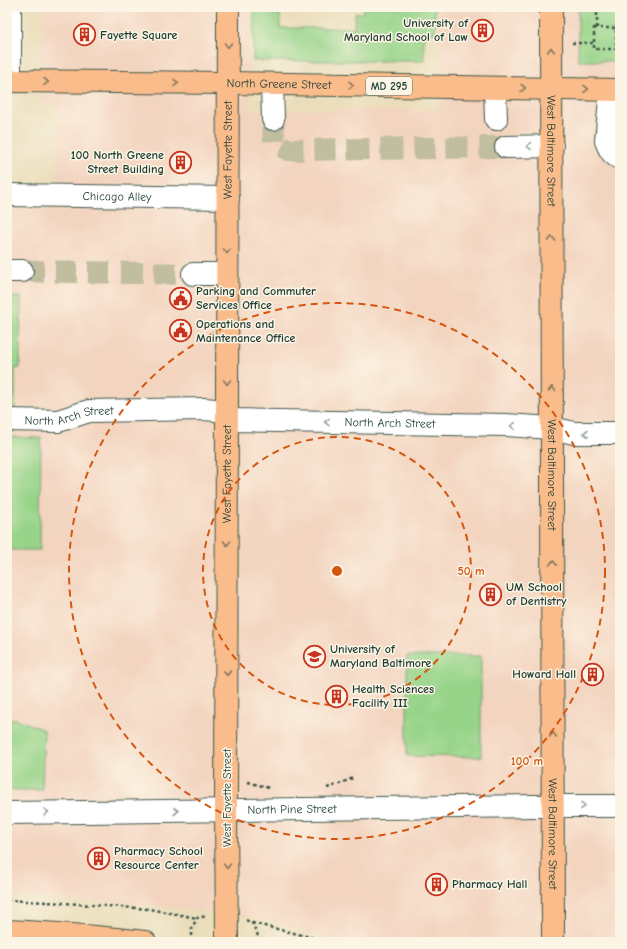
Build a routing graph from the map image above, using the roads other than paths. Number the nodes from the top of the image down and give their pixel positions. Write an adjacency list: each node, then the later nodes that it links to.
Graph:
1 (10, 7): 4 (street)
2 (228, 7): 5 (main road, West Fayette Street, one-way to 5)
3 (551, 7): 8 (main road, West Baltimore Street, one-way to 3)
4 (8, 81): 5 (main road, North Greene Street / MD 295, one-way to 5)
5 (228, 83): 6 (main road, North Greene Street / MD 295); 16 (main road, West Fayette Street)
6 (272, 84): 7 (main road, North Greene Street / MD 295, one-way to 7); 10 (street)
7 (495, 88): 8 (main road, North Greene Street / MD 295, one-way to 8); 11 (street)
8 (551, 89): 9 (main road, MD 295, one-way to 9); 12 (main road, West Baltimore Street)
9 (616, 90): 14 (street)
10 (273, 119)
11 (496, 119)
12 (552, 146): 13 (street, one-way to 13); 21 (main road, West Baltimore Street, one-way to 12)
13 (506, 147)
14 (620, 158)
15 (7, 195): 16 (street, Chicago Alley)
16 (228, 198): 18 (main road, West Fayette Street, one-way to 18)
17 (193, 274): 18 (street)
18 (227, 274): 19 (main road, West Fayette Street, one-way to 19)
19 (227, 416): 20 (street, North Arch Street); 21 (street, North Arch Street, one-way to 19); 25 (main road, West Fayette Street, one-way to 25)
20 (7, 420)
21 (552, 428): 22 (street, North Arch Street, one-way to 21); 23 (main road, West Baltimore Street, one-way to 21)
22 (620, 433)
23 (553, 806): 24 (street, North Pine Street, one-way to 24); 25 (street, North Pine Street); 30 (main road, West Baltimore Street)
24 (613, 806)
25 (226, 810): 26 (street, North Pine Street, one-way to 25); 29 (main road, West Fayette Street, one-way to 29)
26 (7, 813)
27 (7, 931): 28 (main road)
28 (145, 942)
29 (227, 942)
30 (553, 942)

